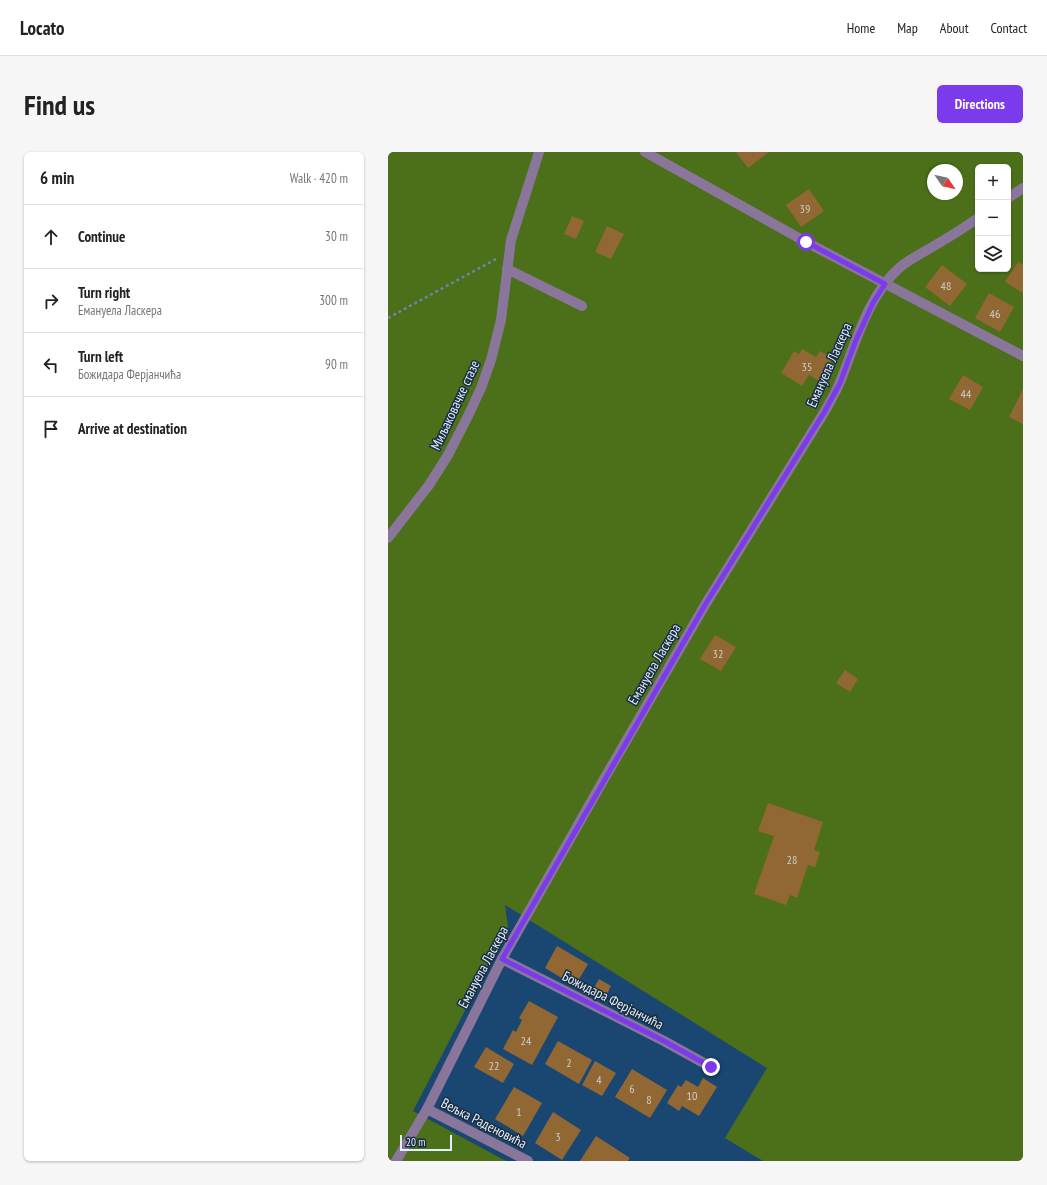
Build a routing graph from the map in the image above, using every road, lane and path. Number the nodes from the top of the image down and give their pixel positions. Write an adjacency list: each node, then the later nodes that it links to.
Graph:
1 (539, 152): 6 (street, Миљаковачке стазе)
2 (645, 152): 8 (street)
3 (1023, 188): 4 (street)
4 (1011, 196)
5 (975, 220): 8 (street, Емануела Ласкера)
6 (509, 255): 7 (street, Миљаковачке стазе); 10 (path)
7 (507, 269): 9 (street); 12 (street, Миљаковачке стазе)
8 (885, 284): 11 (street); 13 (street, Емануела Ласкера)
9 (582, 306)
10 (388, 318)
11 (1023, 356)
12 (388, 538)
13 (502, 959): 14 (street, Божидара Ферјанчића); 15 (street, Емануела Ласкера)
14 (711, 1067)
15 (427, 1109): 16 (street, Емануела Ласкера); 17 (street, Вељка Раденовића)
16 (396, 1161)
17 (528, 1161)

